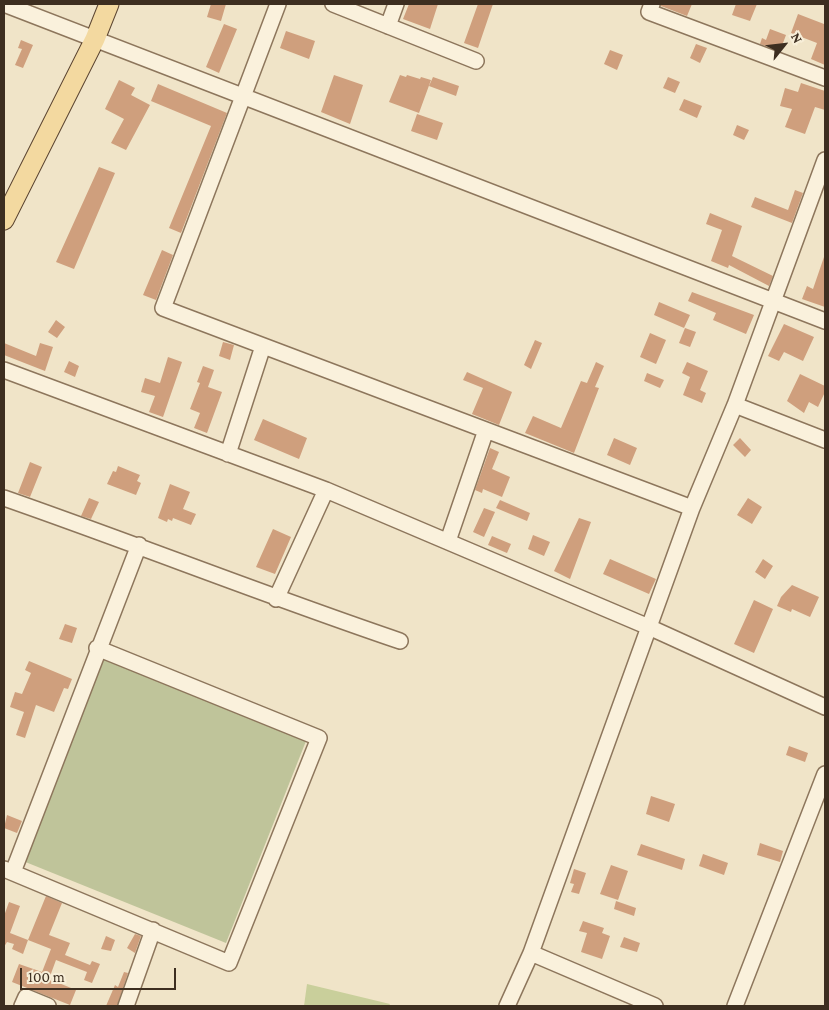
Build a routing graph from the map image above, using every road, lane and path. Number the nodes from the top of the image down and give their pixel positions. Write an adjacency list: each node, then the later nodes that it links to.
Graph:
1 (4, 4): 8 (street)
2 (109, 4): 8 (main road)
3 (278, 4): 11 (street)
4 (333, 4): 7 (street)
5 (396, 4): 7 (street)
6 (652, 4): 10 (street)
7 (388, 26): 9 (street)
8 (95, 39): 11 (street); 13 (main road)
9 (476, 61)
10 (825, 78)
11 (244, 96): 14 (street); 16 (street)
12 (825, 160): 14 (street)
13 (4, 220)
14 (774, 301): 15 (street); 18 (street)
15 (825, 321)
16 (264, 346): 19 (street); 21 (street)
17 (4, 370): 21 (street)
18 (735, 405): 20 (street); 24 (street)
19 (486, 430): 24 (street); 25 (street)
20 (825, 440)
21 (228, 454): 22 (street)
22 (326, 490): 25 (street); 27 (street)
23 (4, 498): 26 (street)
24 (692, 508): 28 (street)
25 (448, 541): 28 (street)
26 (139, 545): 27 (street); 30 (street)
27 (276, 599): 29 (street)
28 (651, 628): 31 (street); 35 (street)
29 (400, 641)
30 (97, 648): 33 (street); 34 (street)
31 (825, 707)
32 (825, 774): 41 (street)
33 (8, 871): 34 (street)
34 (153, 930): 38 (street)
35 (531, 952): 39 (street); 40 (street)
36 (22, 1006): 37 (street)
37 (48, 1006)
38 (126, 1006)
39 (508, 1006)
40 (655, 1006)
41 (735, 1006)

